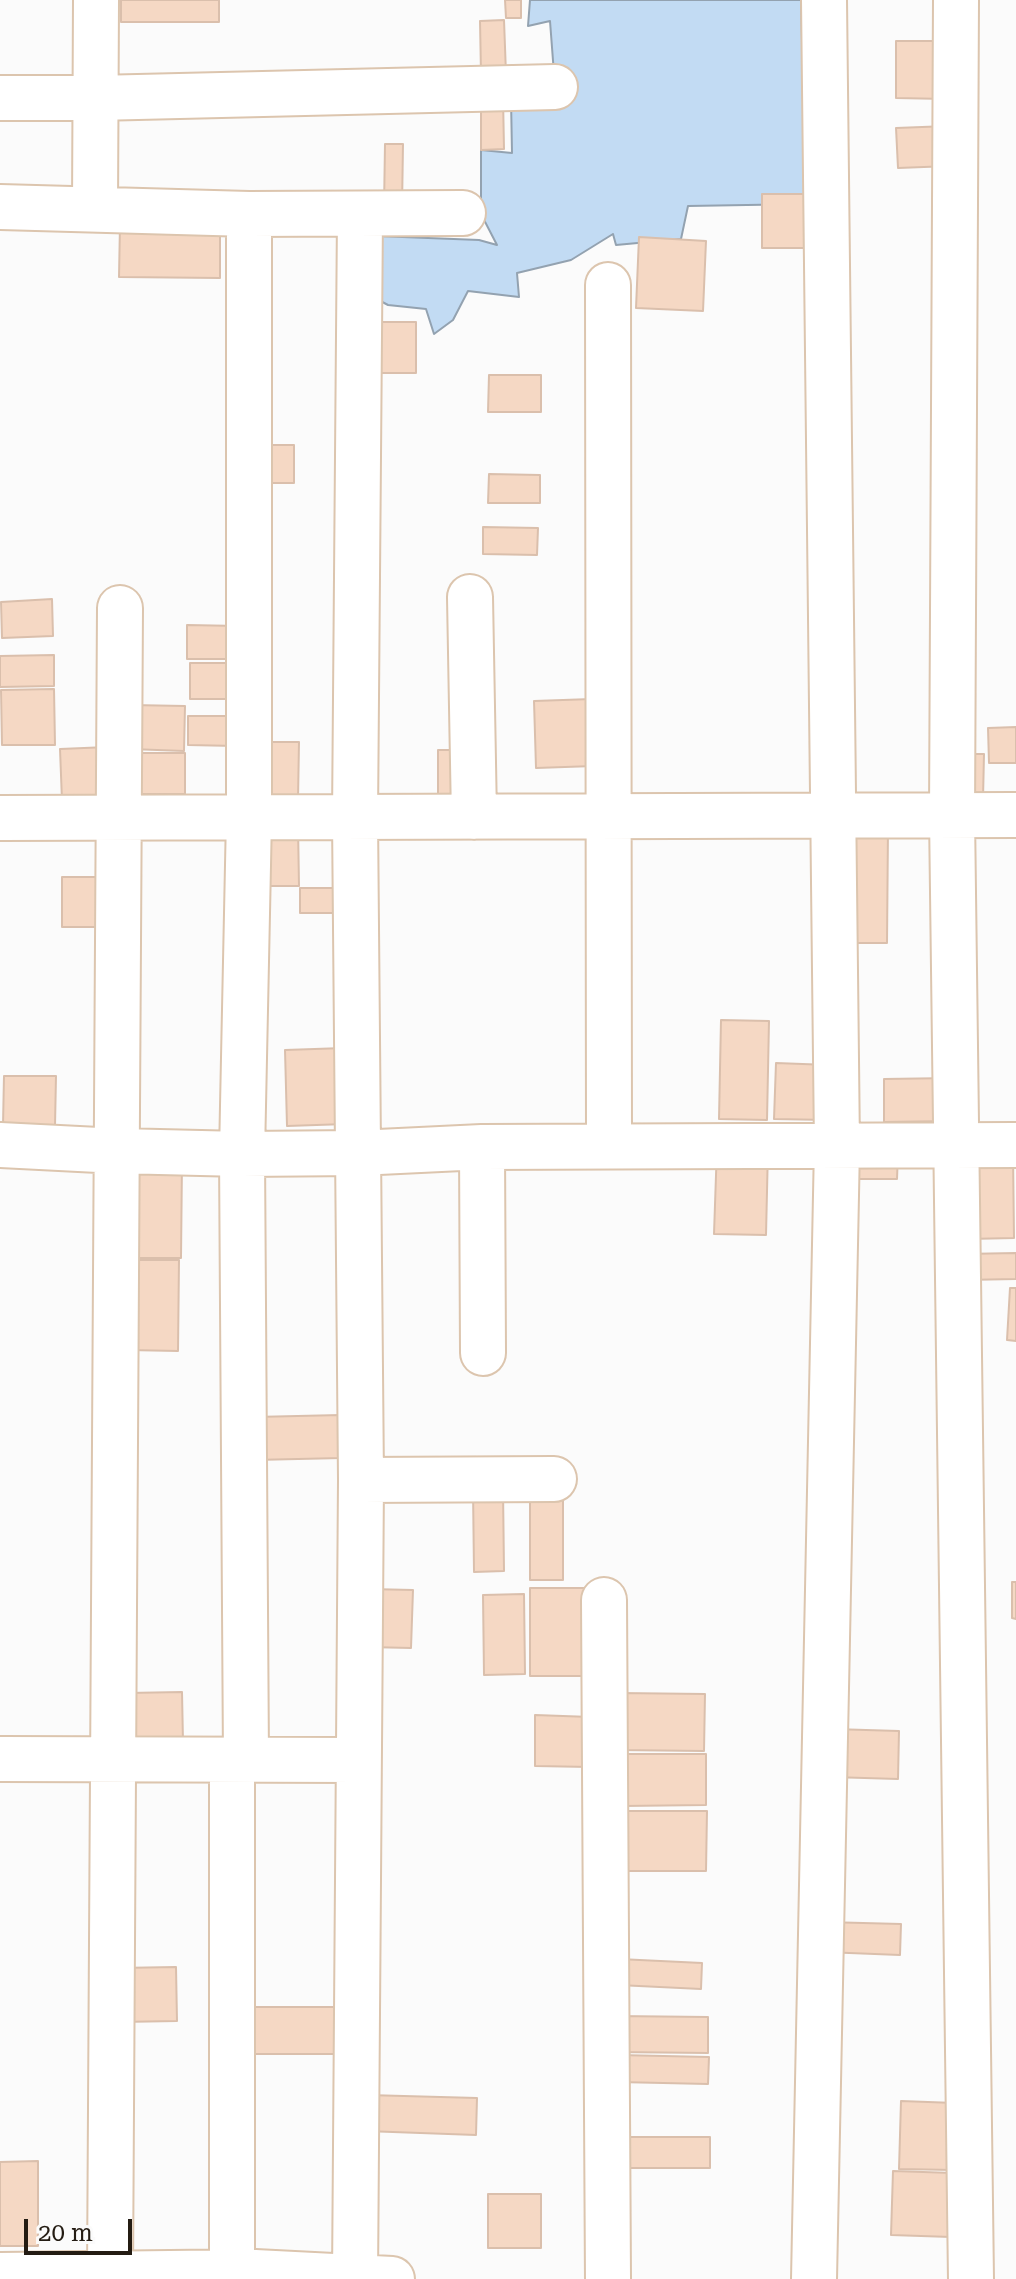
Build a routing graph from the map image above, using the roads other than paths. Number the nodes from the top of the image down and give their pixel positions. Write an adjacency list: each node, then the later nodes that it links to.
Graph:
1 (96, 0): 6 (street)
2 (824, 0): 18 (street)
3 (956, 0): 15 (street)
4 (555, 87): 6 (street)
5 (0, 98): 6 (street)
6 (96, 98): 8 (street)
7 (0, 207): 8 (street)
8 (95, 208): 10 (street)
9 (463, 213): 11 (street)
10 (249, 214): 11 (street); 20 (street)
11 (360, 215): 21 (street)
12 (608, 285): 17 (street)
13 (470, 597): 22 (street)
14 (120, 608): 19 (street)
15 (952, 815): 16 (street); 18 (street); 28 (street)
16 (1016, 815)
17 (611, 816): 18 (street); 22 (street); 26 (street)
18 (831, 816): 27 (street)
19 (121, 817): 20 (street); 23 (street); 30 (street)
20 (249, 817): 21 (street); 32 (street)
21 (355, 817): 22 (street); 31 (street)
22 (474, 817)
23 (0, 818)
24 (0, 1145): 30 (street)
25 (1016, 1145): 28 (street)
26 (609, 1146): 27 (street); 29 (street)
27 (837, 1146): 28 (street); 47 (street)
28 (955, 1146): 48 (street)
29 (482, 1147): 31 (street); 33 (street)
30 (118, 1151): 32 (street); 38 (street)
31 (358, 1153): 32 (street); 35 (street)
32 (242, 1154): 39 (street)
33 (483, 1353)
34 (554, 1479): 35 (street)
35 (361, 1480): 40 (street)
36 (604, 1600): 46 (street)
37 (0, 1759): 38 (street)
38 (114, 1760): 39 (street); 41 (street)
39 (239, 1760): 40 (street); 43 (street)
40 (358, 1760): 45 (street)
41 (110, 2274): 43 (street); 44 (street)
42 (0, 2275): 44 (street)
43 (248, 2275): 45 (street)
44 (51, 2277)
45 (367, 2278)
46 (608, 2279)
47 (814, 2279)
48 (971, 2279)

